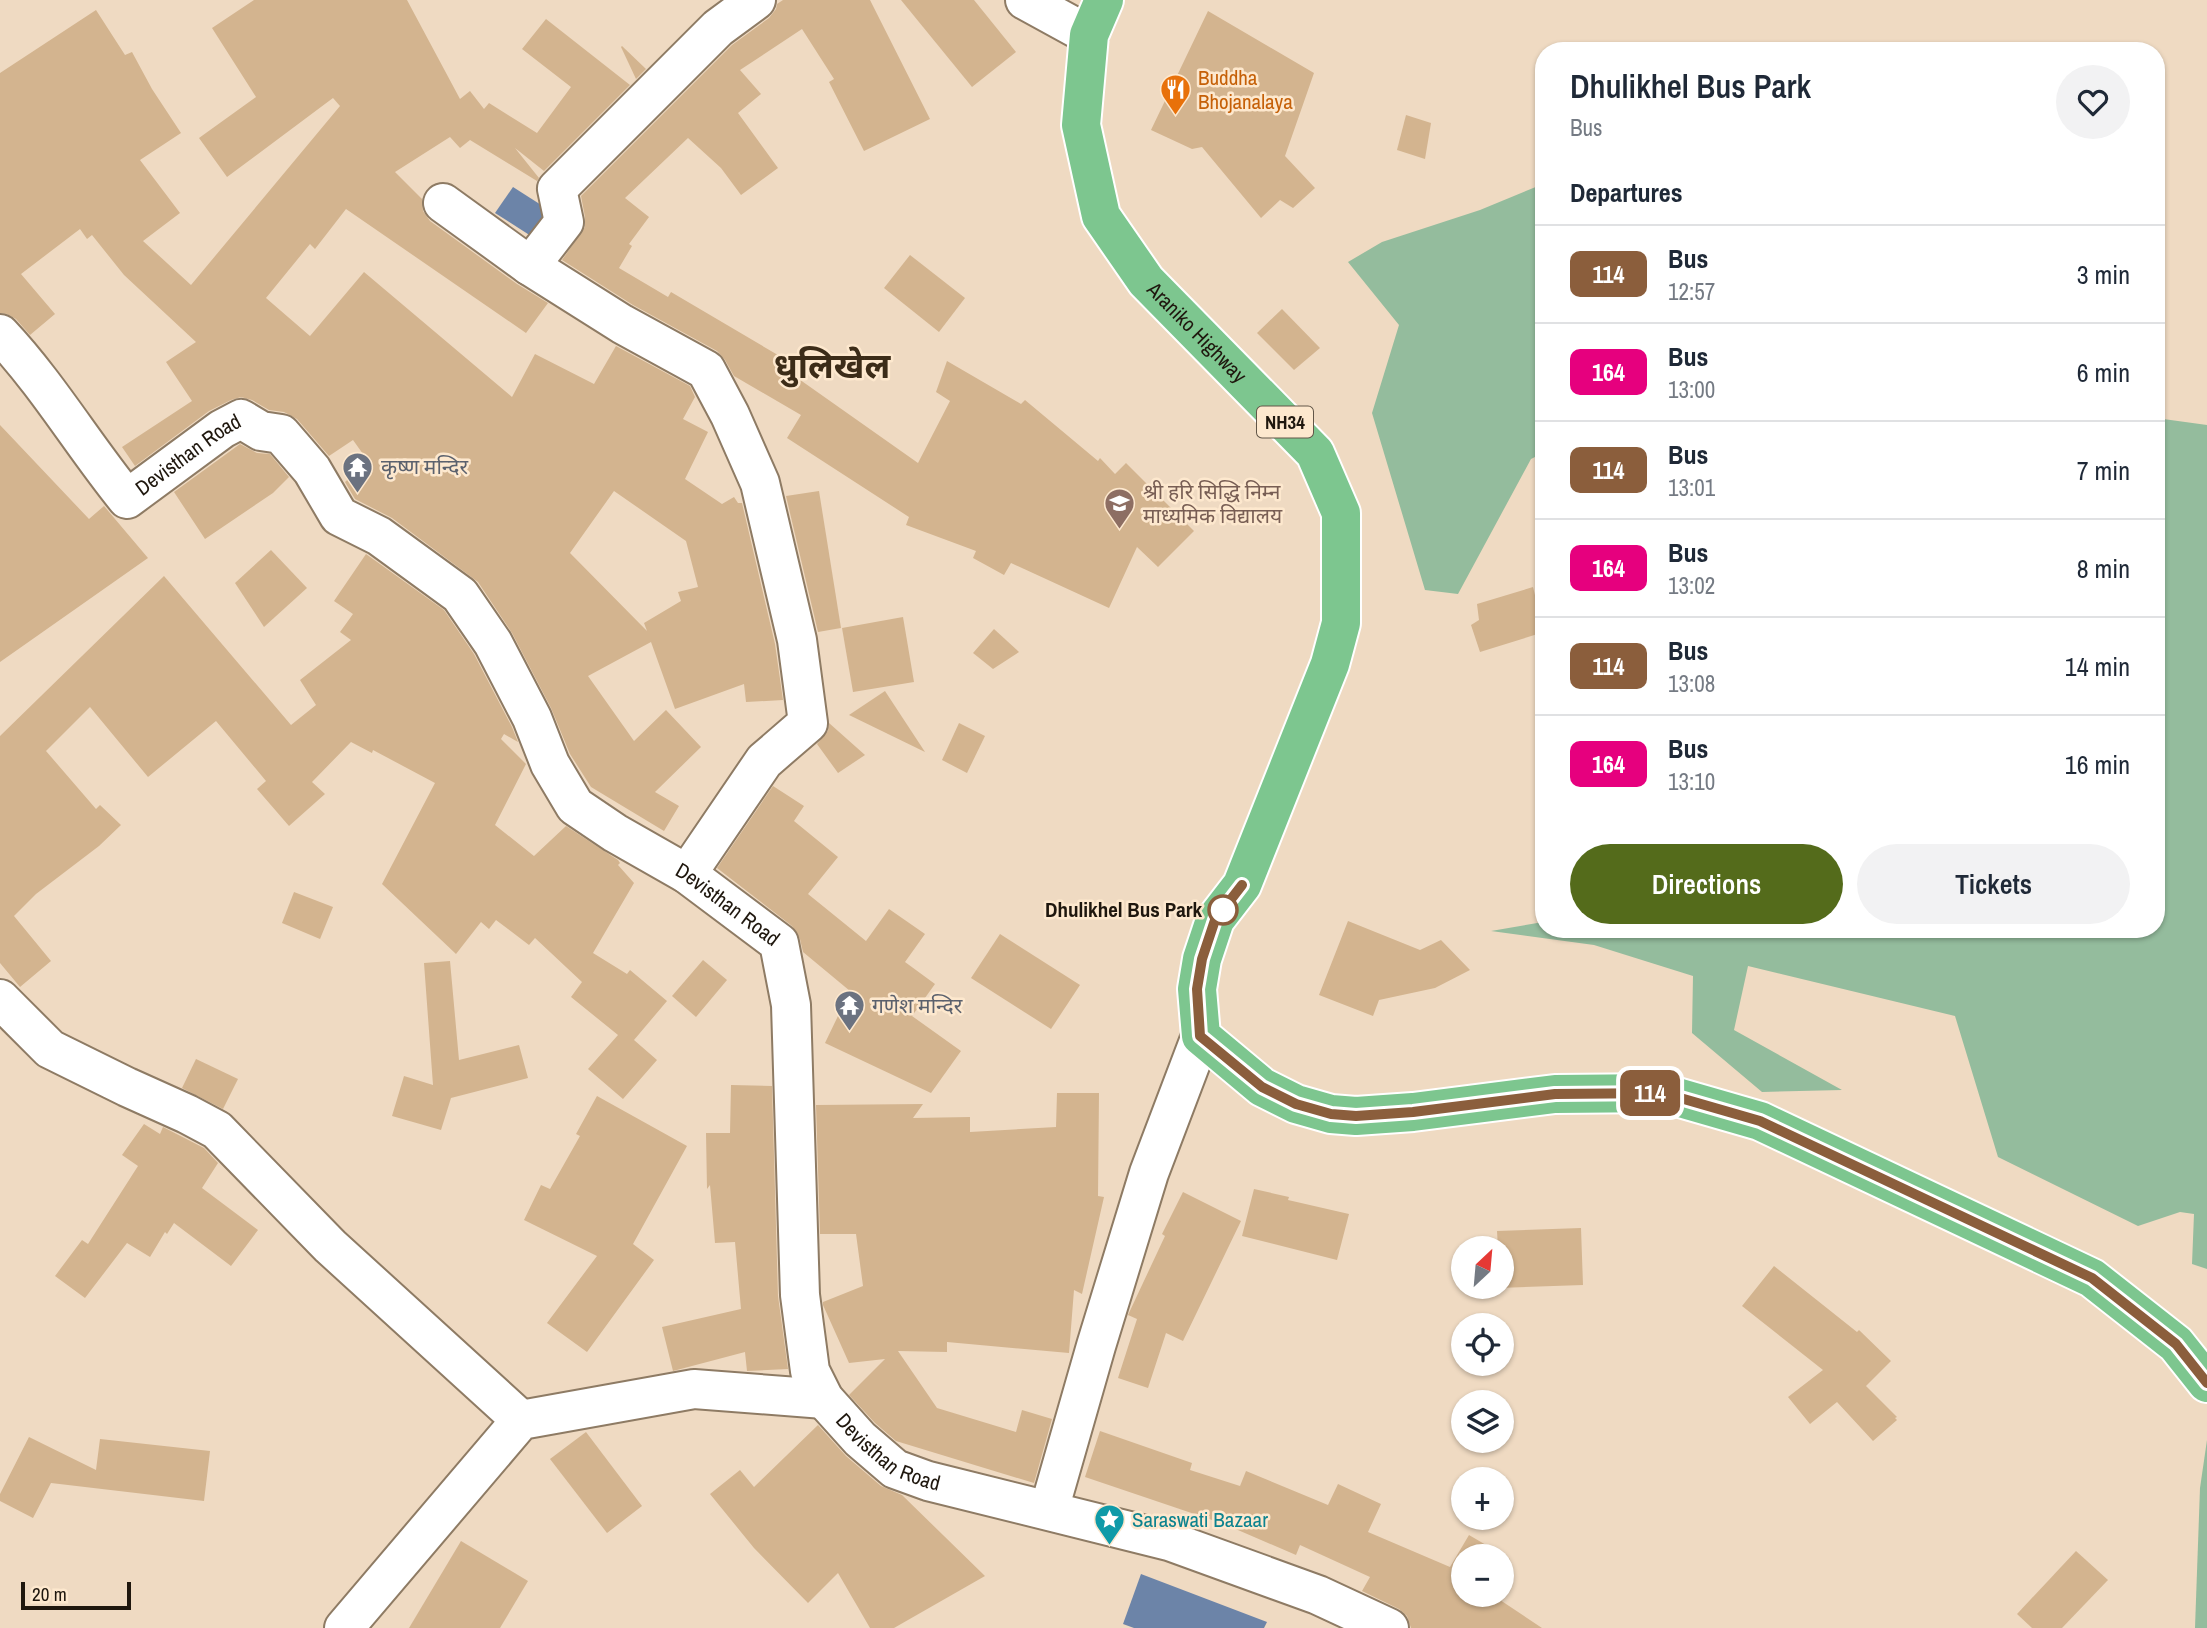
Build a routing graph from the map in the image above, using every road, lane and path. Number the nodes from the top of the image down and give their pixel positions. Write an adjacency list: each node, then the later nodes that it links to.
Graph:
1 (756, 0): 6 (street)
2 (1025, 0): 4 (street)
3 (1104, 0): 4 (highway, Araniko Highway / NH34)
4 (1089, 35): 10 (highway, Araniko Highway / NH34)
5 (443, 203): 6 (street)
6 (530, 266): 8 (street)
7 (0, 334): 8 (street, Devisthan Road)
8 (687, 874): 12 (street, Devisthan Road)
9 (0, 999): 13 (street)
10 (1200, 1036): 11 (highway); 14 (street)
11 (2207, 1383)
12 (824, 1399): 13 (street); 14 (street, Devisthan Road)
13 (521, 1420): 15 (street)
14 (1049, 1510): 16 (street, Devisthan Road)
15 (344, 1628)
16 (1389, 1628)

